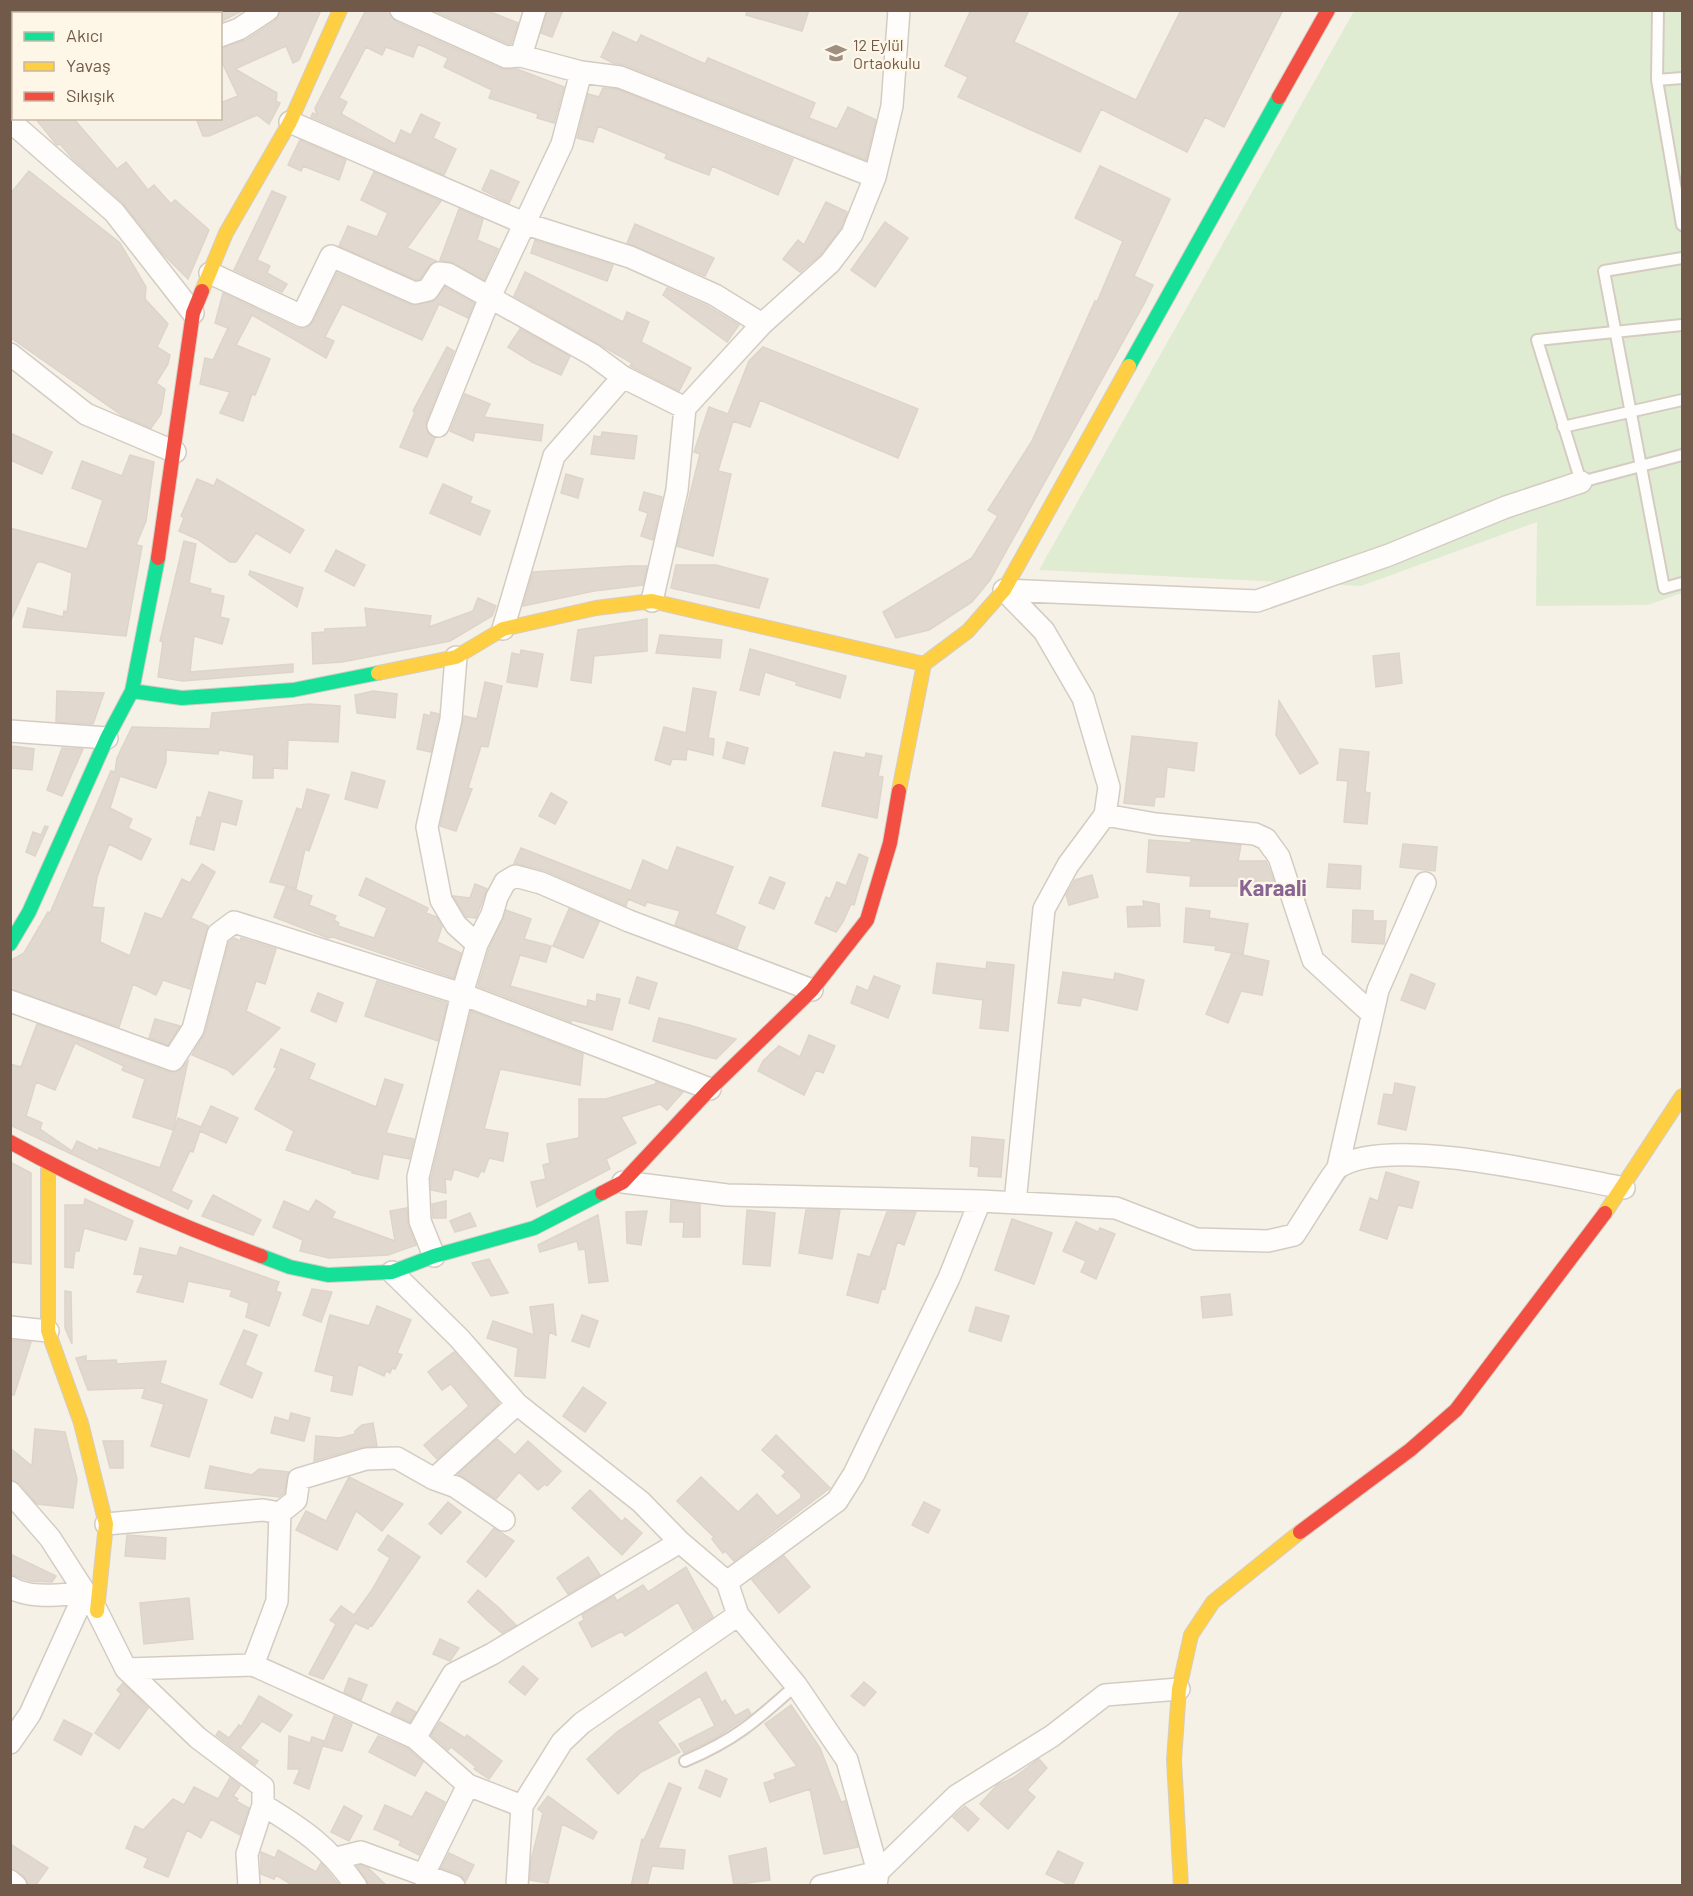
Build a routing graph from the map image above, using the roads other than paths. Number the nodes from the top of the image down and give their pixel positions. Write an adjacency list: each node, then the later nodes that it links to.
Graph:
1 (268, 10): 8 (street)
2 (339, 10): 14 (street)
3 (401, 10): 9 (street)
4 (535, 10): 9 (street)
5 (900, 10): 16 (street)
6 (1328, 10): 38 (street)
7 (1658, 10): 12 (lane)
8 (222, 35)
9 (521, 56): 10 (street)
10 (581, 72): 16 (street); 17 (street)
11 (1683, 78): 12 (lane)
12 (1657, 80): 15 (lane)
13 (13, 121): 22 (street)
14 (290, 122): 17 (street); 20 (street)
15 (1678, 171): 18 (lane)
16 (874, 177): 23 (street)
17 (526, 224): 21 (street); 23 (street)
18 (1683, 225)
19 (1683, 258): 25 (lane)
20 (210, 273): 21 (street); 22 (street)
21 (490, 297): 27 (street); 31 (street)
22 (193, 313): 33 (street)
23 (762, 324): 29 (street)
24 (1683, 325): 25 (lane)
25 (1615, 332): 30 (lane); 32 (lane)
26 (10, 354): 33 (street)
27 (623, 377): 29 (street); 40 (street)
28 (1683, 400): 30 (lane)
29 (685, 408): 39 (street)
30 (1630, 411): 32 (lane); 35 (lane)
31 (438, 426)
32 (1563, 427): 36 (lane)
33 (175, 452): 43 (street)
34 (1683, 455): 35 (lane)
35 (1641, 466): 36 (lane); 37 (lane)
36 (1581, 482): 38 (street)
37 (1683, 583)
38 (1004, 590): 42 (street); 46 (street)
39 (652, 602): 40 (street); 42 (street)
40 (503, 629): 41 (street)
41 (456, 657): 43 (street); 49 (street)
42 (924, 664): 50 (street)
43 (132, 691): 45 (street)
44 (11, 728): 45 (street)
45 (107, 738): 48 (street)
46 (1105, 815): 53 (street); 62 (street)
47 (1425, 883): 53 (street)
48 (10, 944)
49 (477, 944): 50 (street); 51 (street)
50 (812, 990): 54 (street)
51 (462, 994): 52 (street); 54 (street); 63 (street)
52 (10, 1000)
53 (1371, 1013): 58 (street)
54 (710, 1089): 59 (street)
55 (1683, 1096): 60 (street)
56 (10, 1142): 57 (street)
57 (48, 1163): 64 (street); 66 (street)
58 (1338, 1167): 60 (street); 62 (street)
59 (623, 1182): 61 (street); 63 (street)
60 (1624, 1188): 82 (street)
61 (980, 1201): 62 (street); 74 (street)
62 (1015, 1203)
63 (434, 1256): 64 (street)
64 (392, 1272): 67 (street)
65 (10, 1327): 66 (street)
66 (48, 1331): 72 (street)
67 (517, 1404): 68 (street); 73 (street)
68 (434, 1479): 70 (street); 71 (street)
69 (10, 1492): 76 (street)
70 (280, 1513): 72 (street); 79 (street)
71 (504, 1520)
72 (106, 1524): 77 (street)
73 (680, 1542): 74 (street); 83 (street)
74 (727, 1582): 78 (street)
75 (10, 1587): 76 (street)
76 (85, 1593): 77 (street); 84 (street)
77 (97, 1611): 80 (street)
78 (738, 1615): 81 (street); 88 (street)
79 (253, 1665): 80 (street); 83 (street)
80 (126, 1669): 87 (street)
81 (796, 1684): 85 (lane); 91 (street)
82 (1179, 1689): 91 (street); 99 (street)
83 (415, 1738): 86 (street)
84 (10, 1743)
85 (685, 1761)
86 (468, 1785): 88 (street); 90 (street)
87 (263, 1805): 89 (street); 94 (street)
88 (522, 1806): 97 (street)
89 (336, 1858): 90 (street); 95 (street)
90 (423, 1876): 96 (street)
91 (877, 1879): 98 (street)
92 (10, 1881): 93 (street)
93 (16, 1886)
94 (249, 1886)
95 (356, 1886)
96 (454, 1886)
97 (517, 1886)
98 (821, 1886)
99 (1181, 1886)

